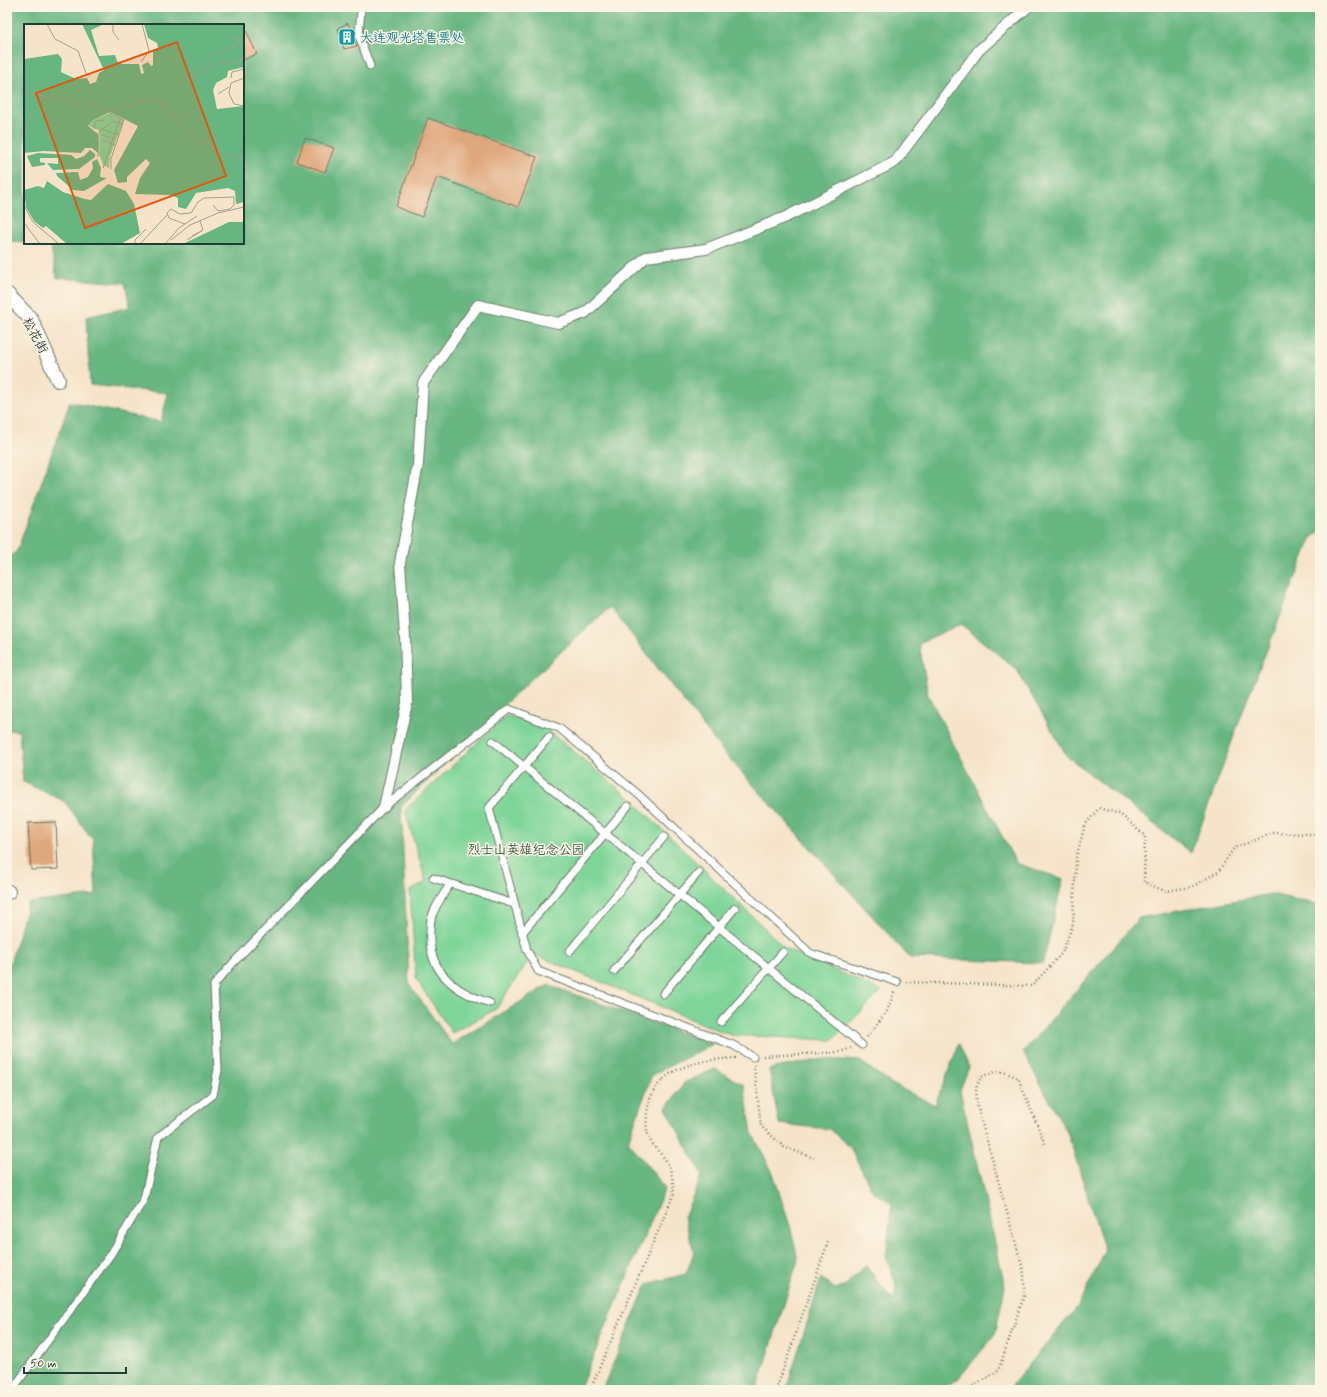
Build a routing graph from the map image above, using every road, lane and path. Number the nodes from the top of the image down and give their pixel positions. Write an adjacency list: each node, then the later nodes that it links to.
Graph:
1 (361, 7): 3 (lane)
2 (1028, 7): 10 (street)
3 (370, 66)
4 (7, 294): 5 (street, 松花街)
5 (58, 380)
6 (549, 737): 8 (lane)
7 (493, 741): 8 (lane)
8 (524, 767): 11 (lane); 19 (lane)
9 (628, 806): 11 (lane)
10 (384, 807): 27 (lane); 36 (lane)
11 (604, 834): 14 (lane); 22 (lane)
12 (664, 837): 14 (lane)
13 (1320, 837): 27 (path)
14 (642, 864): 18 (lane); 23 (lane)
15 (699, 872): 18 (lane)
16 (432, 878): 17 (lane)
17 (450, 884): 19 (lane); 29 (lane)
18 (679, 895): 21 (lane); 26 (lane)
19 (514, 904): 22 (lane)
20 (735, 908): 21 (lane)
21 (719, 928): 25 (lane); 28 (lane)
22 (522, 933): 32 (lane)
23 (569, 952)
24 (783, 952): 25 (lane)
25 (768, 969): 30 (lane); 31 (lane)
26 (614, 971)
27 (898, 982): 31 (path)
28 (663, 994)
29 (490, 1002)
30 (721, 1022)
31 (862, 1045): 32 (path)
32 (753, 1057): 34 (path); 37 (path)
33 (1045, 1144): 39 (path)
34 (814, 1158)
35 (828, 1242): 38 (path)
36 (12, 1390)
37 (590, 1390)
38 (776, 1390)
39 (966, 1390)

